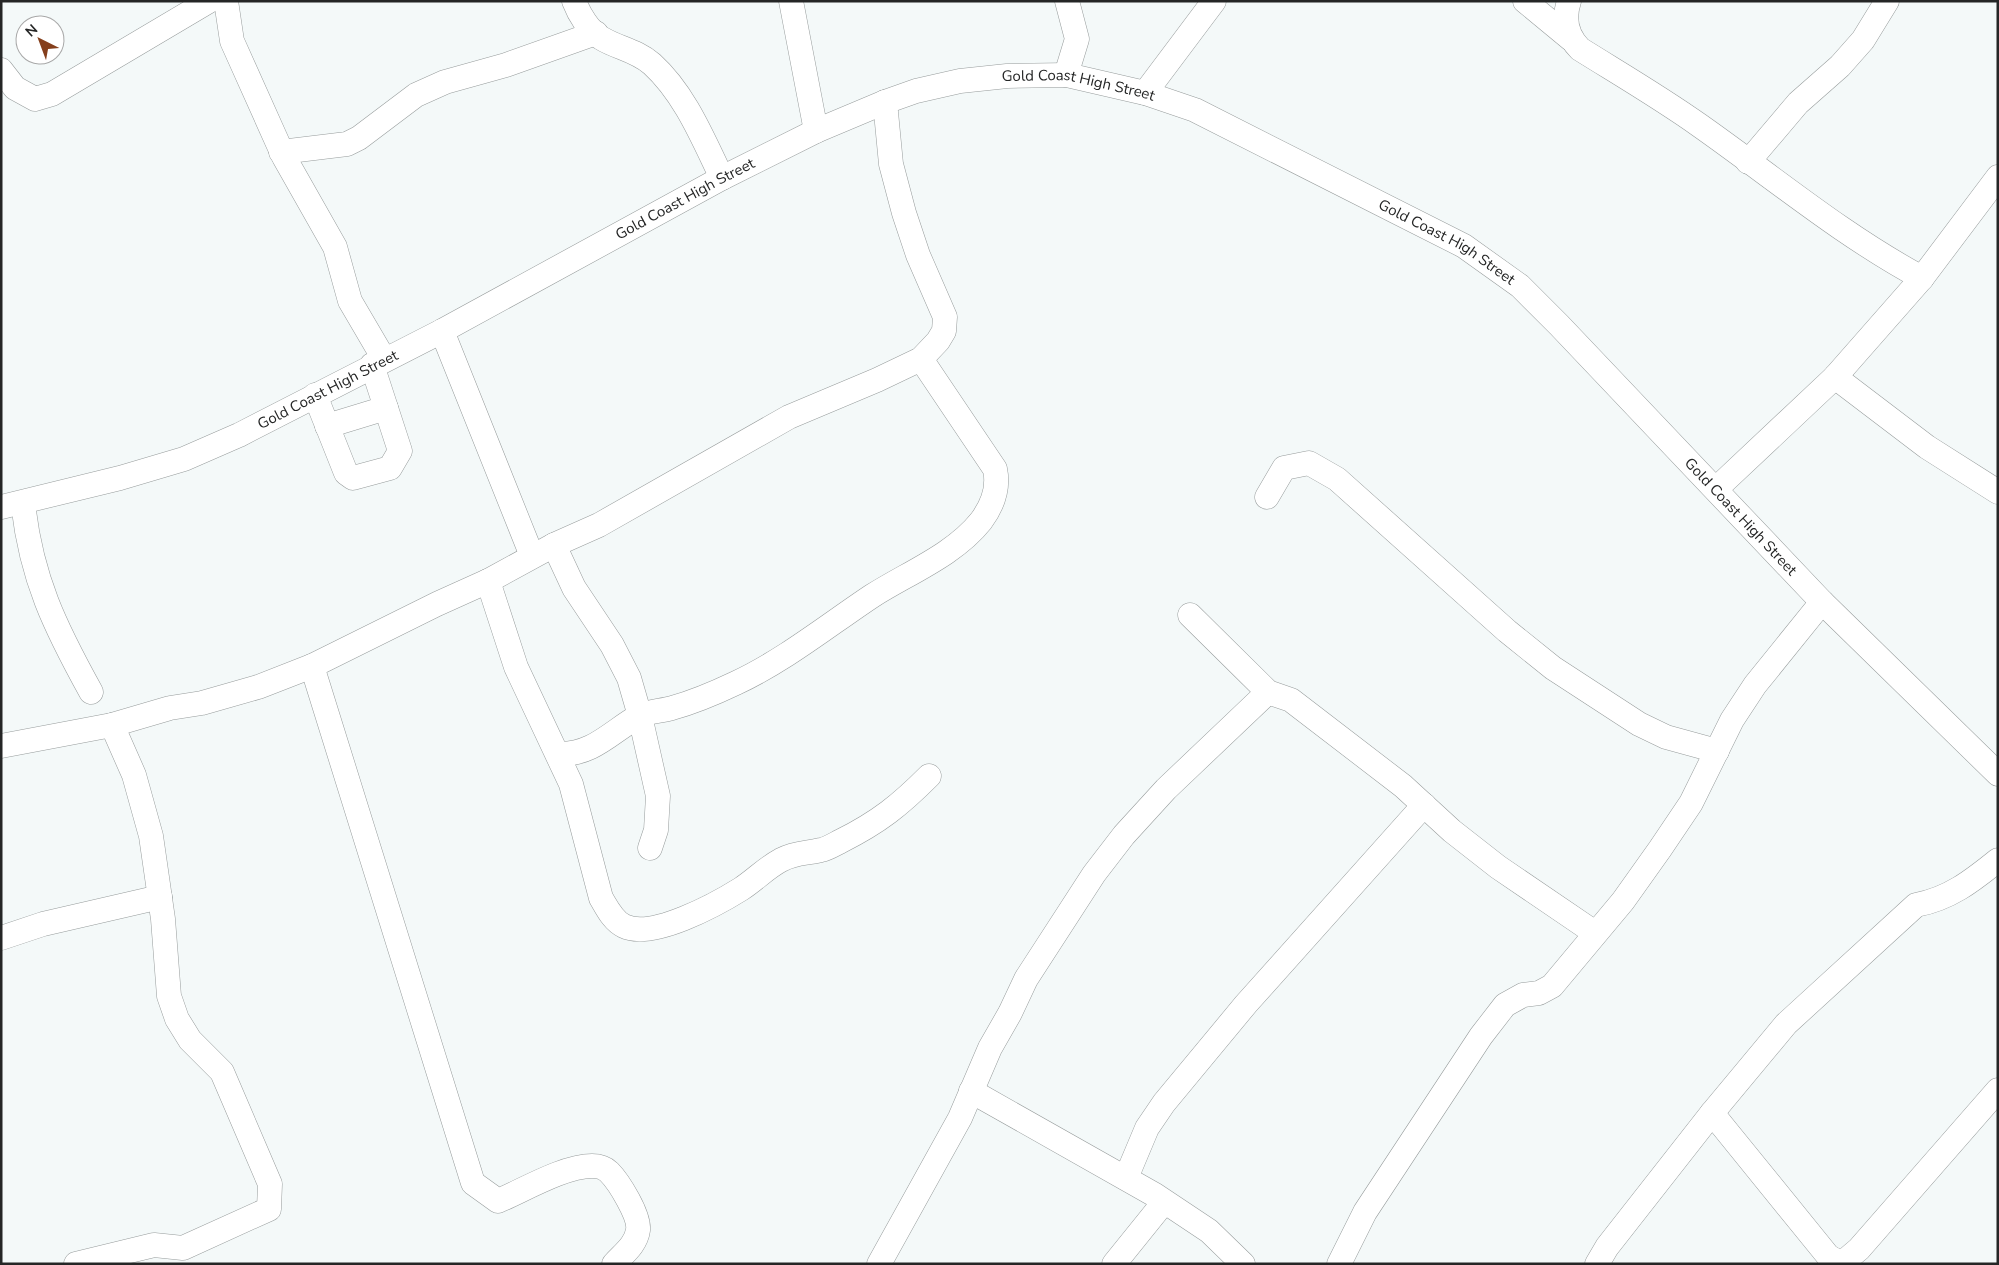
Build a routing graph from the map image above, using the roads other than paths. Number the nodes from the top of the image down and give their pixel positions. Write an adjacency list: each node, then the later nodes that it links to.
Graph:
1 (209, 1): 12 (street)
2 (226, 1): 17 (street)
3 (574, 1): 10 (street)
4 (791, 1): 16 (street)
5 (1067, 1): 13 (street)
6 (1214, 1): 14 (street)
7 (1525, 1): 11 (street)
8 (1569, 1): 11 (street)
9 (1887, 1): 18 (street)
10 (596, 33): 17 (street); 19 (street)
11 (1571, 39): 18 (street)
12 (1, 70)
13 (1066, 75): 14 (street, Gold Coast High Street); 15 (street, Gold Coast High Street)
14 (1145, 93): 29 (street, Gold Coast High Street)
15 (885, 102): 16 (street, Gold Coast High Street); 23 (street)
16 (816, 132): 19 (street, Gold Coast High Street)
17 (281, 152): 24 (street)
18 (1748, 162): 21 (street)
19 (722, 178): 22 (street, Gold Coast High Street)
20 (1998, 178): 21 (street)
21 (1922, 278): 25 (street)
22 (442, 331): 24 (street, Gold Coast High Street); 34 (street)
23 (921, 359): 33 (street); 41 (street)
24 (378, 362): 26 (street, Gold Coast High Street); 27 (street)
25 (1835, 377): 29 (street); 30 (street)
26 (316, 395): 28 (street); 32 (street, Gold Coast High Street)
27 (386, 408): 28 (street); 28 (street)
28 (327, 426)
29 (1716, 489): 36 (street, Gold Coast High Street)
30 (1998, 492)
31 (1267, 497): 44 (street)
32 (12, 505): 39 (street)
33 (554, 545): 34 (street); 41 (street)
34 (532, 556): 35 (street)
35 (488, 581): 38 (street); 45 (street)
36 (1822, 602): 44 (street); 46 (street, Gold Coast High Street)
37 (1190, 615): 40 (street)
38 (312, 666): 42 (street); 61 (street)
39 (91, 692)
40 (1268, 692): 48 (street); 55 (street)
41 (640, 716): 45 (street); 49 (street)
42 (112, 725): 43 (street); 51 (street)
43 (1, 746)
44 (1717, 751): 52 (street)
45 (559, 754): 47 (street)
46 (1998, 774)
47 (929, 776)
48 (1424, 805): 52 (street); 57 (street)
49 (650, 848)
50 (1998, 860): 56 (street)
51 (160, 897): 53 (street); 60 (street)
52 (1595, 933): 65 (street)
53 (1, 938)
54 (1998, 1090): 59 (street)
55 (971, 1091): 57 (street); 62 (street)
56 (1712, 1112): 59 (street); 66 (street)
57 (1126, 1178): 58 (street)
58 (1164, 1202): 63 (street); 64 (street)
59 (1847, 1262)
60 (76, 1264)
61 (614, 1264)
62 (878, 1264)
63 (1114, 1264)
64 (1242, 1264)
65 (1339, 1264)
66 (1597, 1264)

